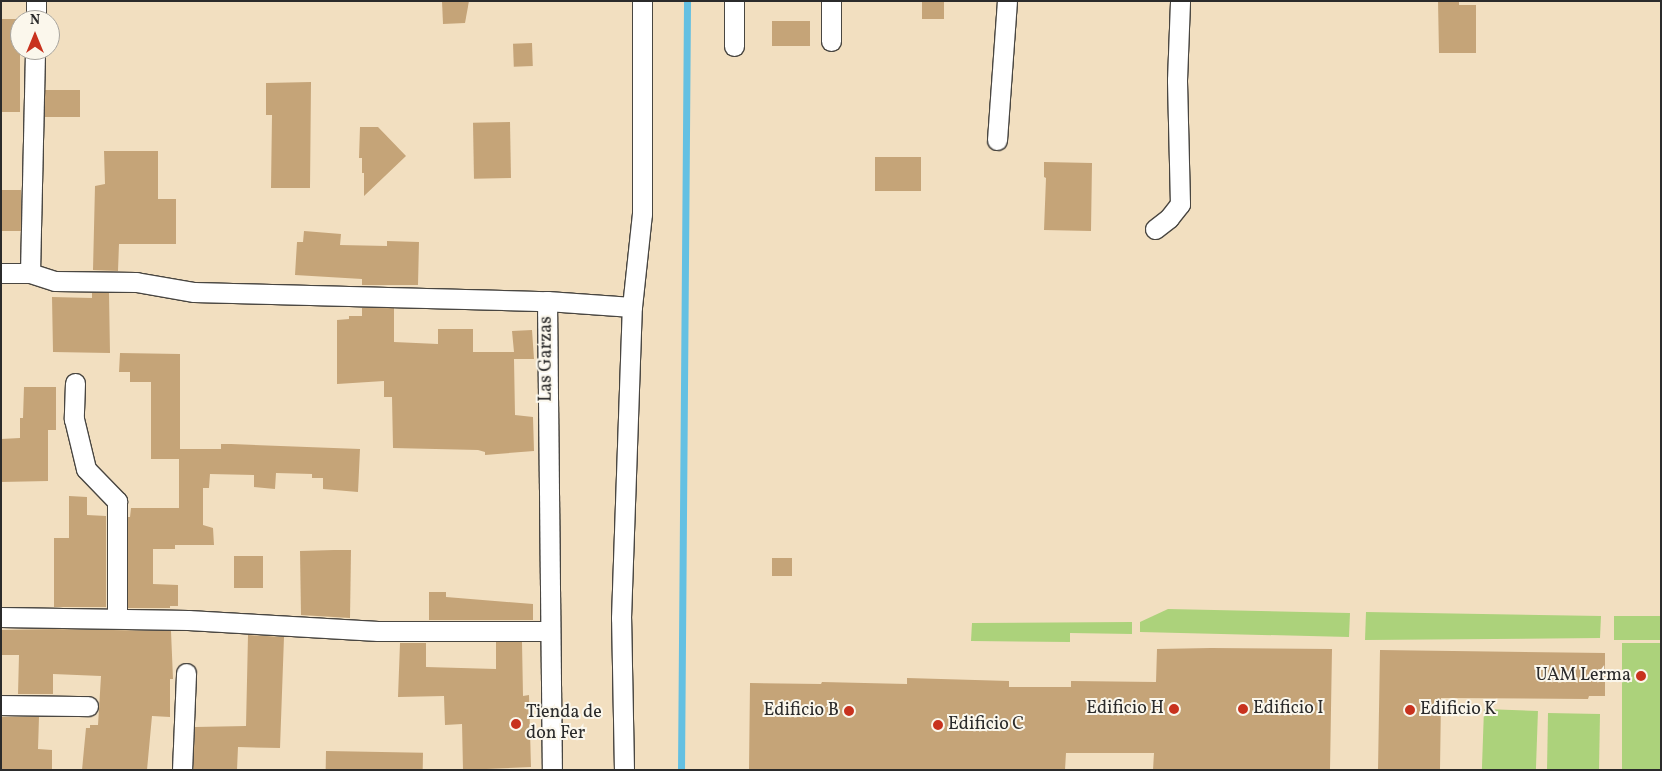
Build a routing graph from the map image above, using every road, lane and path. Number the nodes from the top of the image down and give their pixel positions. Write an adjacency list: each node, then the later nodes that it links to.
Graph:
1 (642, 1): 14 (street)
2 (734, 1): 7 (street)
3 (831, 1): 6 (street)
4 (1007, 1): 9 (street)
5 (1180, 1): 10 (street)
6 (830, 41)
7 (734, 46)
8 (35, 60): 12 (street)
9 (997, 140)
10 (1155, 229)
11 (1, 273): 12 (street, Las Garzas)
12 (30, 274): 13 (street, Las Garzas)
13 (547, 301): 14 (street); 18 (street, Las Garzas)
14 (632, 307): 24 (street)
15 (75, 383): 17 (street)
16 (1, 617): 17 (street)
17 (117, 618): 18 (street)
18 (550, 631): 23 (street, Las Garzas)
19 (186, 673): 22 (street)
20 (1, 705): 21 (street)
21 (88, 706)
22 (182, 770)
23 (552, 770)
24 (624, 770)

